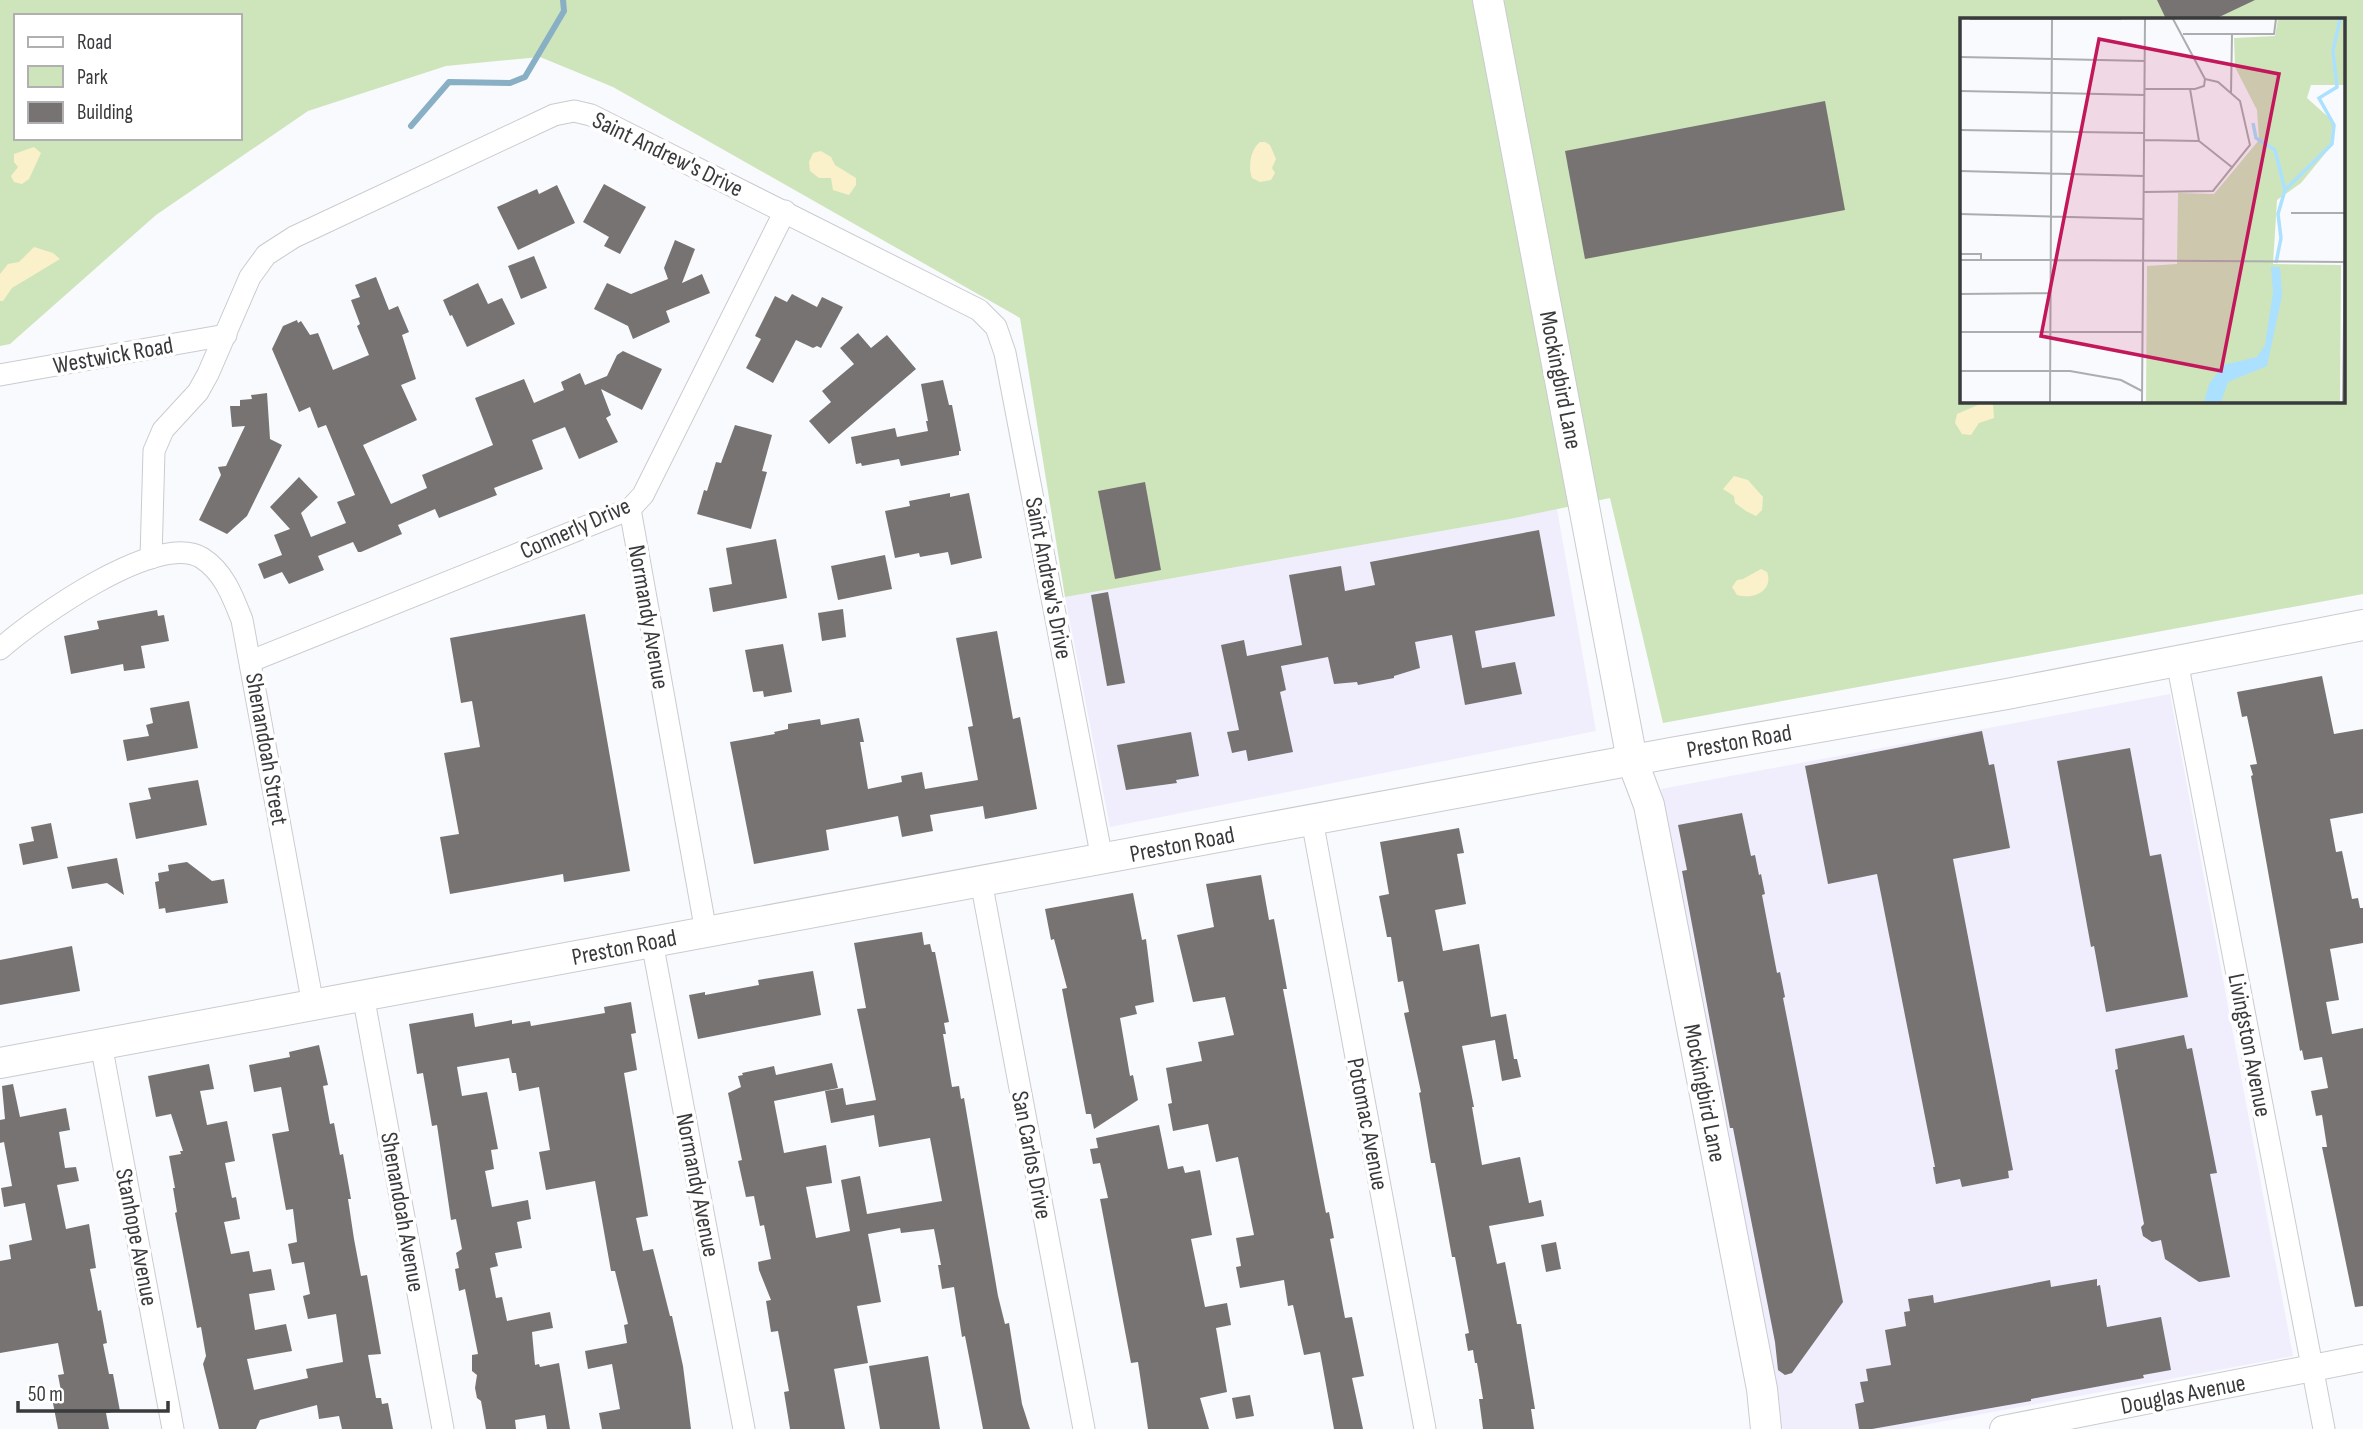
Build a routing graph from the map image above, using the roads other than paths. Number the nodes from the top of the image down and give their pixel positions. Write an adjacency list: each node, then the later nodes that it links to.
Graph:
1 (1488, 0): 11 (main road, Mockingbird Lane)
2 (785, 211): 3 (street, Saint Andrew's Drive); 5 (street, Connerly Drive); 13 (street, Saint Andrew's Drive)
3 (226, 335): 4 (street, Westwick Road); 6 (street, Saint Andrew's Drive)
4 (0, 375)
5 (630, 509): 9 (street, Connerly Drive); 15 (street, Normandy Avenue)
6 (151, 558): 8 (street); 9 (street, Shenandoah Street)
7 (2363, 625): 10 (main road, Preston Road)
8 (0, 649)
9 (251, 661): 18 (street, Shenandoah Street)
10 (2177, 661): 11 (main road, Preston Road); 23 (street, Livingston Avenue)
11 (1632, 760): 12 (main road, Preston Road); 21 (main road, Mockingbird Lane)
12 (1312, 820): 13 (main road, Preston Road); 29 (street, Potomac Avenue)
13 (1102, 859): 14 (main road, Preston Road)
14 (981, 881): 15 (main road, Preston Road); 28 (street, San Carlos Drive)
15 (706, 932): 16 (main road, Preston Road)
16 (652, 942): 17 (main road, Preston Road); 27 (street, Normandy Avenue)
17 (363, 995): 18 (main road, Preston Road); 26 (street, Shenandoah Avenue)
18 (313, 1005): 19 (main road, Preston Road)
19 (101, 1044): 20 (main road, Preston Road); 25 (street, Stanhope Avenue)
20 (0, 1063)
21 (1707, 1150): 30 (main road, Mockingbird Lane); 31 (main road, Mockingbird Lane)
22 (2363, 1358): 23 (street, Douglas Avenue)
23 (2312, 1368): 24 (street, Douglas Avenue); 32 (street, Livingston Avenue)
24 (2011, 1428)
25 (173, 1429)
26 (443, 1429)
27 (744, 1429)
28 (1084, 1429)
29 (1425, 1429)
30 (1754, 1429)
31 (1766, 1429)
32 (2324, 1429)

